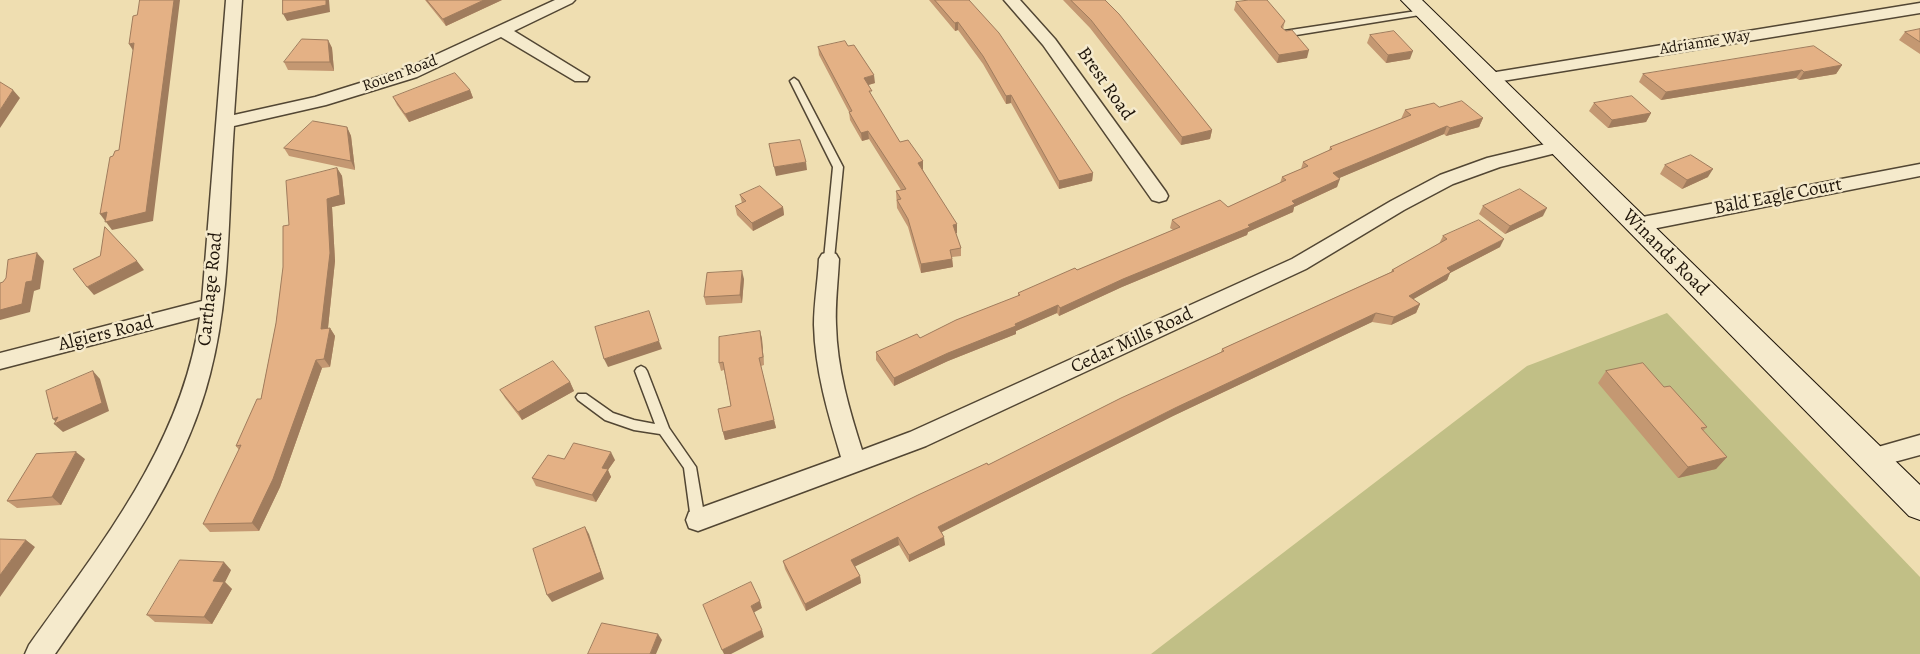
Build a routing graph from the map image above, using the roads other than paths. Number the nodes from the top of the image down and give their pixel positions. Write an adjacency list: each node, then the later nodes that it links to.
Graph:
1 (234, 0): 11 (street, Carthage Road)
2 (567, 0): 6 (street, Rouen Road)
3 (1012, 0): 14 (street, Brest Road)
4 (1417, 6): 7 (lane); 9 (street, Winands Road)
5 (1920, 8): 9 (street, Adrianne Way)
6 (503, 31): 8 (street); 11 (street, Rouen Road)
7 (1284, 34)
8 (581, 77)
9 (1490, 78): 12 (street, Winands Road)
10 (794, 80): 16 (lane)
11 (225, 124): 17 (street, Carthage Road)
12 (1558, 146): 15 (street, Winands Road); 24 (street, Cedar Mills Road)
13 (1920, 170): 15 (street, Bald Eagle Court)
14 (1159, 196)
15 (1637, 224): 23 (street, Winands Road)
16 (829, 259): 24 (street)
17 (212, 306): 18 (street, Algiers Road); 27 (street, Carthage Road)
18 (0, 361)
19 (641, 370): 21 (lane)
20 (582, 397): 21 (lane)
21 (664, 430): 26 (lane)
22 (1920, 445): 23 (street)
23 (1872, 458): 25 (street, Winands Road)
24 (855, 464): 26 (street, Cedar Mills Road)
25 (1920, 506)
26 (698, 520)
27 (39, 654)

